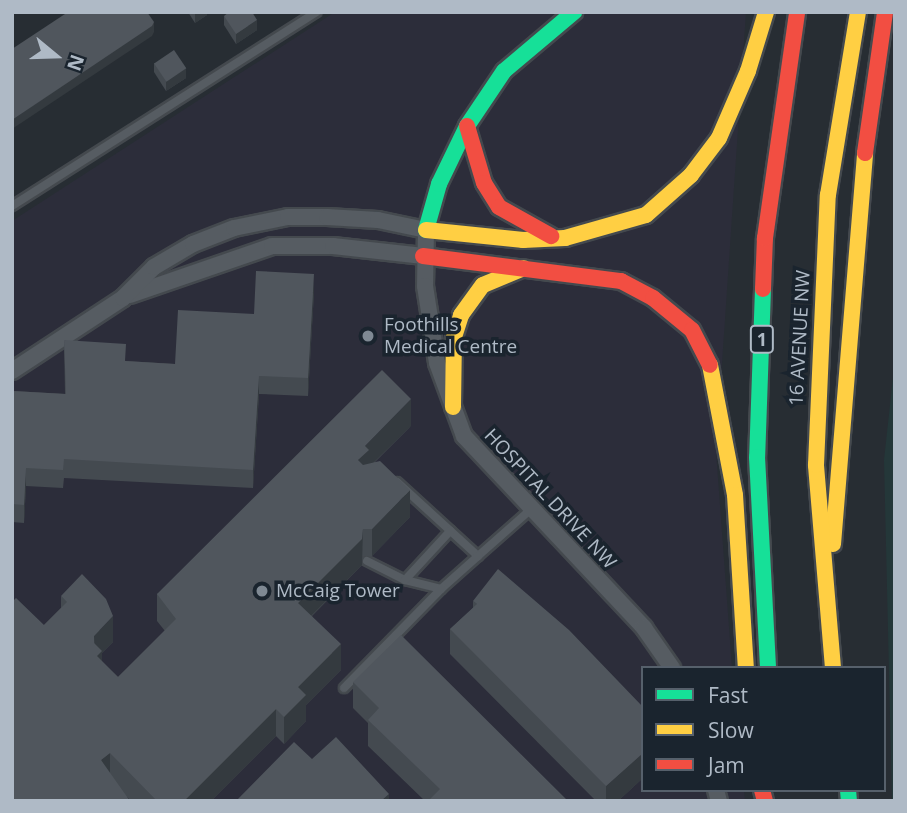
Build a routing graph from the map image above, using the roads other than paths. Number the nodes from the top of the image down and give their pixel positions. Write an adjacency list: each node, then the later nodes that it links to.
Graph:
1 (316, 12): 10 (lane)
2 (574, 12): 8 (main road)
3 (766, 12): 12 (main road)
4 (797, 12): 28 (main road, 16 AVENUE NW / 1)
5 (858, 12): 25 (main road, 16 AVENUE NW)
6 (886, 12): 9 (main road)
7 (895, 71): 9 (main road)
8 (467, 126): 11 (main road); 12 (main road)
9 (858, 201): 25 (main road)
10 (12, 206)
11 (426, 230): 12 (main road); 13 (street, HOSPITAL DRIVE NW); 15 (street)
12 (557, 238)
13 (423, 256): 14 (main road); 15 (street); 17 (street, HOSPITAL DRIVE NW)
14 (530, 267): 17 (main road); 27 (main road)
15 (123, 298): 16 (street)
16 (12, 371)
17 (453, 407): 19 (street, HOSPITAL DRIVE NW)
18 (388, 478): 20 (lane)
19 (529, 511): 21 (lane); 26 (street, HOSPITAL DRIVE NW)
20 (450, 531): 21 (lane); 23 (lane)
21 (478, 556): 24 (lane)
22 (367, 561): 23 (lane)
23 (405, 580): 24 (lane)
24 (441, 589): 30 (lane)
25 (827, 592): 29 (main road, 16 AVENUE NW)
26 (671, 666)
27 (746, 666)
28 (768, 666)
29 (833, 666)
30 (344, 688)

